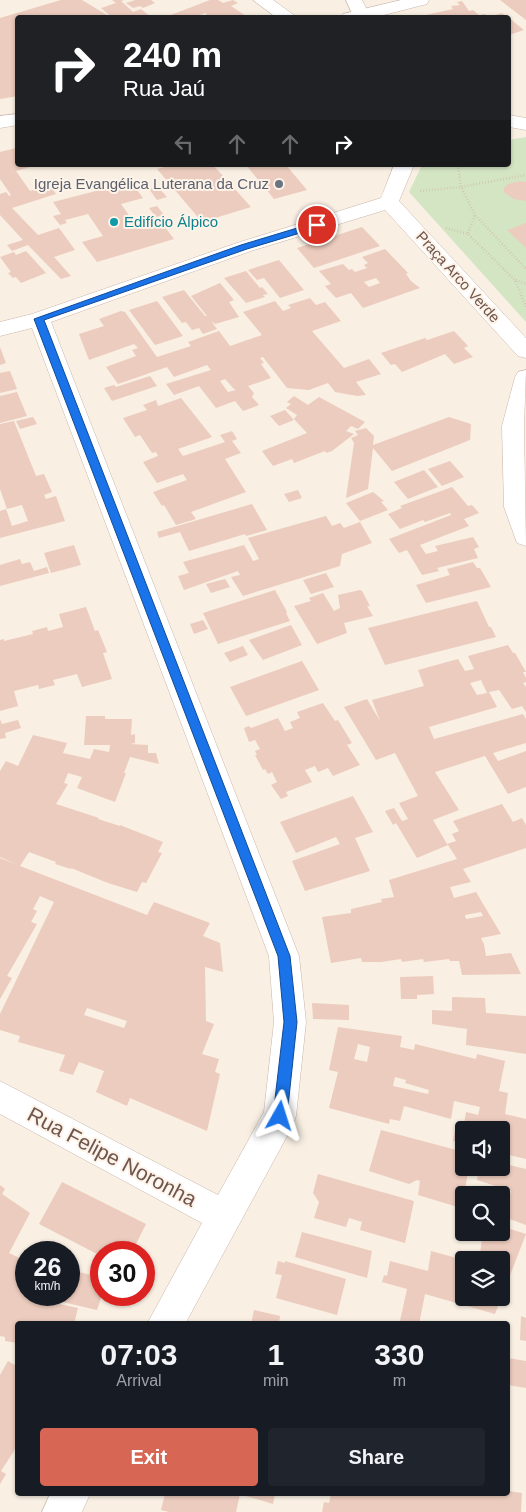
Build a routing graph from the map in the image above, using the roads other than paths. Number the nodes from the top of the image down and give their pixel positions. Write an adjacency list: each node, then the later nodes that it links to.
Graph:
1 (261, 0): 4 (street)
2 (421, 0): 3 (street)
3 (357, 12)
4 (285, 15)
5 (15, 120): 7 (street)
6 (511, 121): 8 (street)
7 (0, 122)
8 (526, 124)
9 (403, 167): 10 (street)
10 (390, 202): 11 (street); 13 (street, Praça Arco Verde)
11 (39, 319): 12 (street); 17 (street)
12 (0, 329)
13 (526, 351)
14 (526, 377): 15 (street)
15 (526, 537)
16 (0, 1097): 17 (street, Rua Felipe Noronha)
17 (224, 1216): 18 (street)
18 (167, 1321)
19 (70, 1496): 20 (street)
20 (61, 1512)

